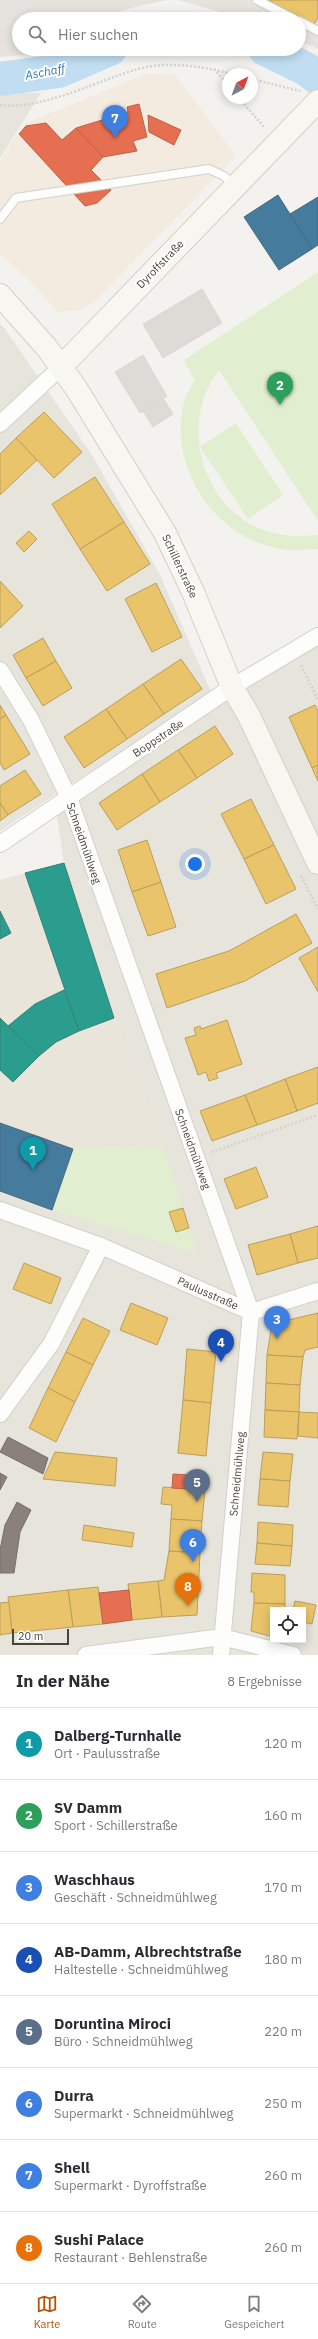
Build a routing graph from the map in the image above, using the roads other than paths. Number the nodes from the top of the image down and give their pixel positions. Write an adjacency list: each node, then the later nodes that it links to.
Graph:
1 (257, 0): 2 (lane)
2 (280, 12)
3 (306, 25): 4 (lane)
4 (318, 31)
5 (312, 101): 6 (main road, Dyroffstraße)
6 (236, 187): 7 (lane); 9 (main road, Dyroffstraße)
7 (0, 219)
8 (0, 295): 9 (main road, Schillerstraße)
9 (60, 367): 10 (street, Dyroffstraße); 13 (main road, Schillerstraße)
10 (0, 424)
11 (318, 636): 13 (street, Boppstraße)
12 (0, 670): 14 (street, Schneidmühlweg)
13 (232, 687): 14 (street, Boppstraße); 16 (main road, Schillerstraße)
14 (69, 798): 15 (street, Boppstraße); 20 (street, Schneidmühlweg)
15 (0, 844)
16 (318, 863)
17 (0, 1210): 18 (street, Paulusstraße)
18 (101, 1246): 20 (street, Paulusstraße); 21 (street)
19 (318, 1290): 20 (street, Paulusstraße)
20 (251, 1312): 22 (street, Schneidmühlweg)
21 (2, 1409)
22 (222, 1638): 23 (street); 24 (street, Schneidmühlweg); 25 (street)
23 (86, 1655)
24 (221, 1655)
25 (293, 1655)

